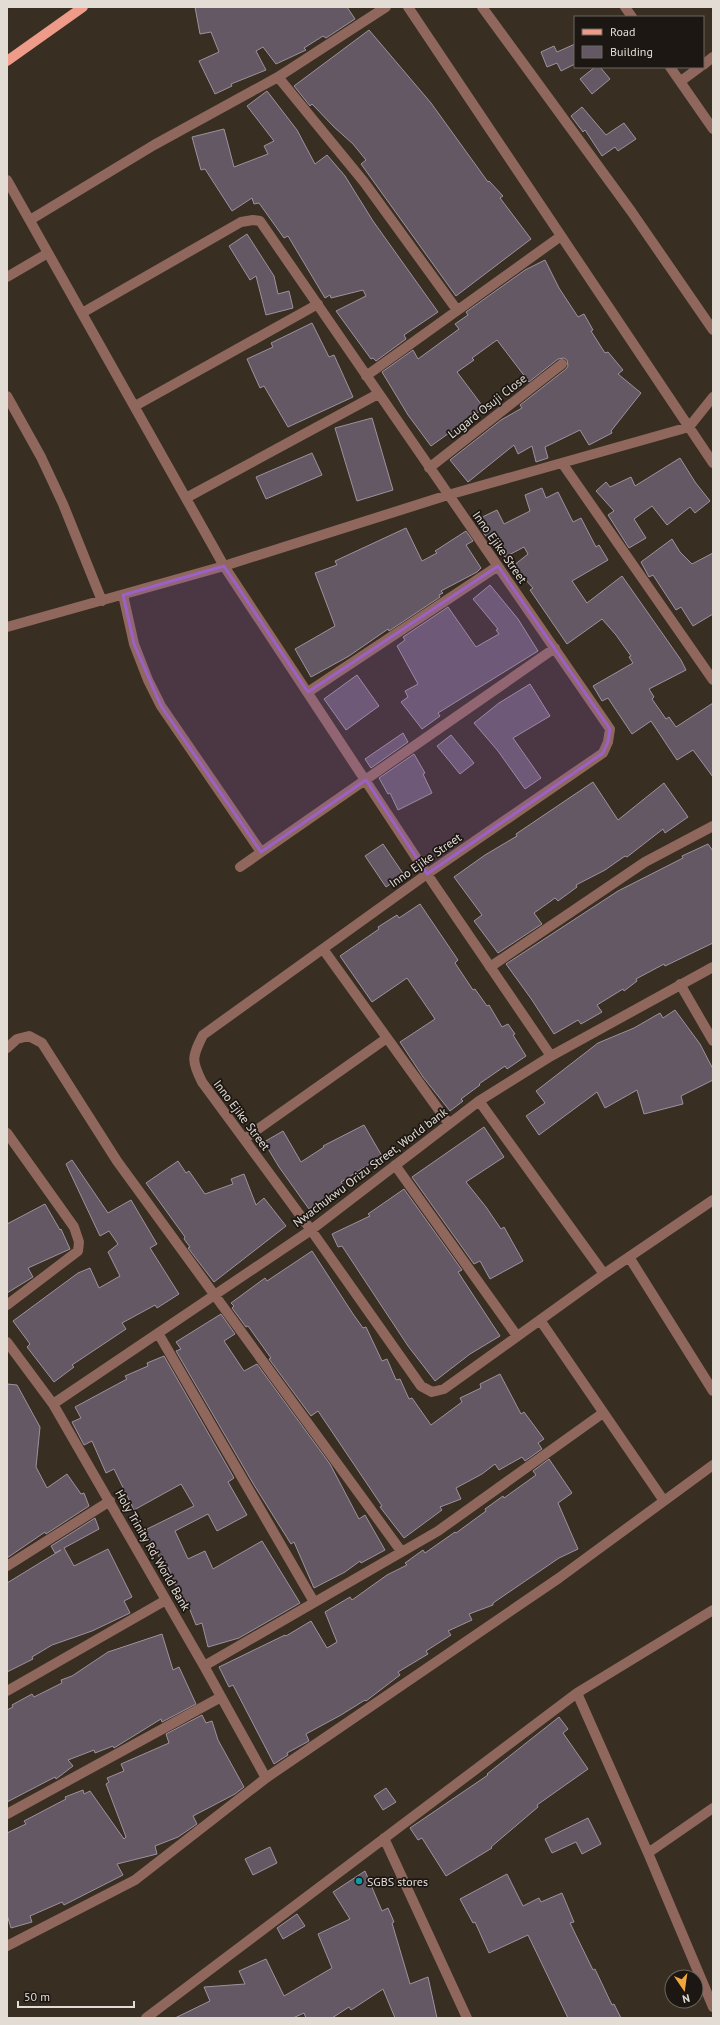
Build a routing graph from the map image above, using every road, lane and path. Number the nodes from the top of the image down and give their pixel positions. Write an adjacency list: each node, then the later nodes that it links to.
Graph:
1 (83, 7): 8 (main road)
2 (386, 7): 12 (street)
3 (408, 7): 17 (street)
4 (482, 7): 23 (street)
5 (625, 7): 6 (street)
6 (631, 16)
7 (713, 57): 9 (street)
8 (7, 61)
9 (704, 64)
10 (671, 68): 13 (street)
11 (699, 68): 13 (street)
12 (278, 77): 16 (street); 21 (street)
13 (681, 81): 14 (street)
14 (713, 129)
15 (7, 180): 16 (street)
16 (30, 220): 18 (street)
17 (561, 236): 21 (street); 30 (street)
18 (48, 253): 19 (street); 22 (street)
19 (7, 277)
20 (318, 304): 22 (street, Inno Ejike Street); 25 (street, Inno Ejike Street); 29 (street)
21 (457, 310): 25 (street)
22 (82, 313): 29 (street)
23 (713, 330)
24 (562, 364): 33 (street, Lugard Osuji Close)
25 (366, 376): 26 (street, Inno Ejike Street)
26 (378, 394): 33 (street, Inno Ejike Street); 35 (street)
27 (7, 396): 39 (street)
28 (713, 397): 30 (street)
29 (135, 406): 35 (street)
30 (688, 427): 31 (street); 32 (street)
31 (562, 463): 34 (street); 42 (street)
32 (713, 463)
33 (429, 468): 34 (street, Inno Ejike Street)
34 (448, 495): 36 (street); 37 (street, Inno Ejike Street)
35 (186, 498): 36 (street)
36 (224, 566): 38 (street); 43 (street)
37 (498, 566): 41 (street, Inno Ejike Street); 43 (street)
38 (122, 595): 39 (street); 46 (street)
39 (102, 601): 40 (street)
40 (7, 627)
41 (555, 648): 44 (street); 48 (street, Inno Ejike Street)
42 (713, 680)
43 (308, 692): 44 (street)
44 (366, 780): 46 (street); 48 (street)
45 (713, 826): 50 (street)
46 (261, 852): 47 (street)
47 (240, 866)
48 (428, 874): 49 (street, Inno Ejike Street); 50 (street)
49 (323, 949): 53 (street); 60 (street, Inno Ejike Street)
50 (490, 967): 56 (street)
51 (713, 967): 52 (street, Nwachukwu Orizu Street, World bank)
52 (680, 984): 54 (street); 56 (street, Nwachukwu Orizu Street, World bank)
53 (387, 1038): 58 (street); 60 (street)
54 (713, 1041)
55 (7, 1048): 66 (street)
56 (550, 1056): 57 (street, Nwachukwu Orizu Street, World bank)
57 (479, 1101): 58 (street, Nwachukwu Orizu Street, World bank); 65 (street)
58 (449, 1124): 61 (street, Nwachukwu Orizu Street, World bank)
59 (7, 1132): 67 (street)
60 (244, 1139): 63 (street, Inno Ejike Street)
61 (395, 1165): 63 (street, Nwachukwu Orizu Street, World bank); 70 (street)
62 (713, 1200): 64 (street, Inno Ejike Street)
63 (311, 1230): 66 (street, Nwachukwu Orizu Street, World bank); 70 (street, Inno Ejike Street)
64 (629, 1258): 65 (street, Inno Ejike Street); 72 (street)
65 (604, 1274): 68 (street, Inno Ejike Street)
66 (214, 1295): 69 (street, Nwachukwu Orizu Street, World bank); 78 (street)
67 (7, 1305)
68 (540, 1320): 70 (street, Inno Ejike Street); 74 (street)
69 (158, 1333): 73 (street, Nwachukwu Orizu Street, World bank); 81 (street)
70 (517, 1336)
71 (7, 1342): 73 (street, Holy Trinity Rd, World Bank)
72 (713, 1391)
73 (53, 1404): 76 (street, Holy Trinity Rd, World Bank)
74 (603, 1413): 77 (street); 78 (street)
75 (713, 1465): 77 (street)
76 (110, 1501): 79 (street); 80 (street, Holy Trinity Rd, World Bank)
77 (664, 1501): 87 (street)
78 (401, 1551): 81 (street)
79 (7, 1566)
80 (166, 1600): 83 (street, Holy Trinity Rd, World Bank); 84 (street)
81 (314, 1602): 83 (street)
82 (713, 1610): 85 (street)
83 (204, 1666): 86 (street, Holy Trinity Rd, World Bank)
84 (7, 1691)
85 (578, 1693): 90 (street); 91 (street)
86 (221, 1697): 87 (street, Holy Trinity Rd, World Bank); 89 (street)
87 (266, 1778): 92 (street)
88 (713, 1808): 91 (street)
89 (7, 1814)
90 (384, 1838): 94 (street); 95 (street)
91 (648, 1853): 93 (street)
92 (7, 1946)
93 (712, 2000)
94 (146, 2018)
95 (467, 2018)

